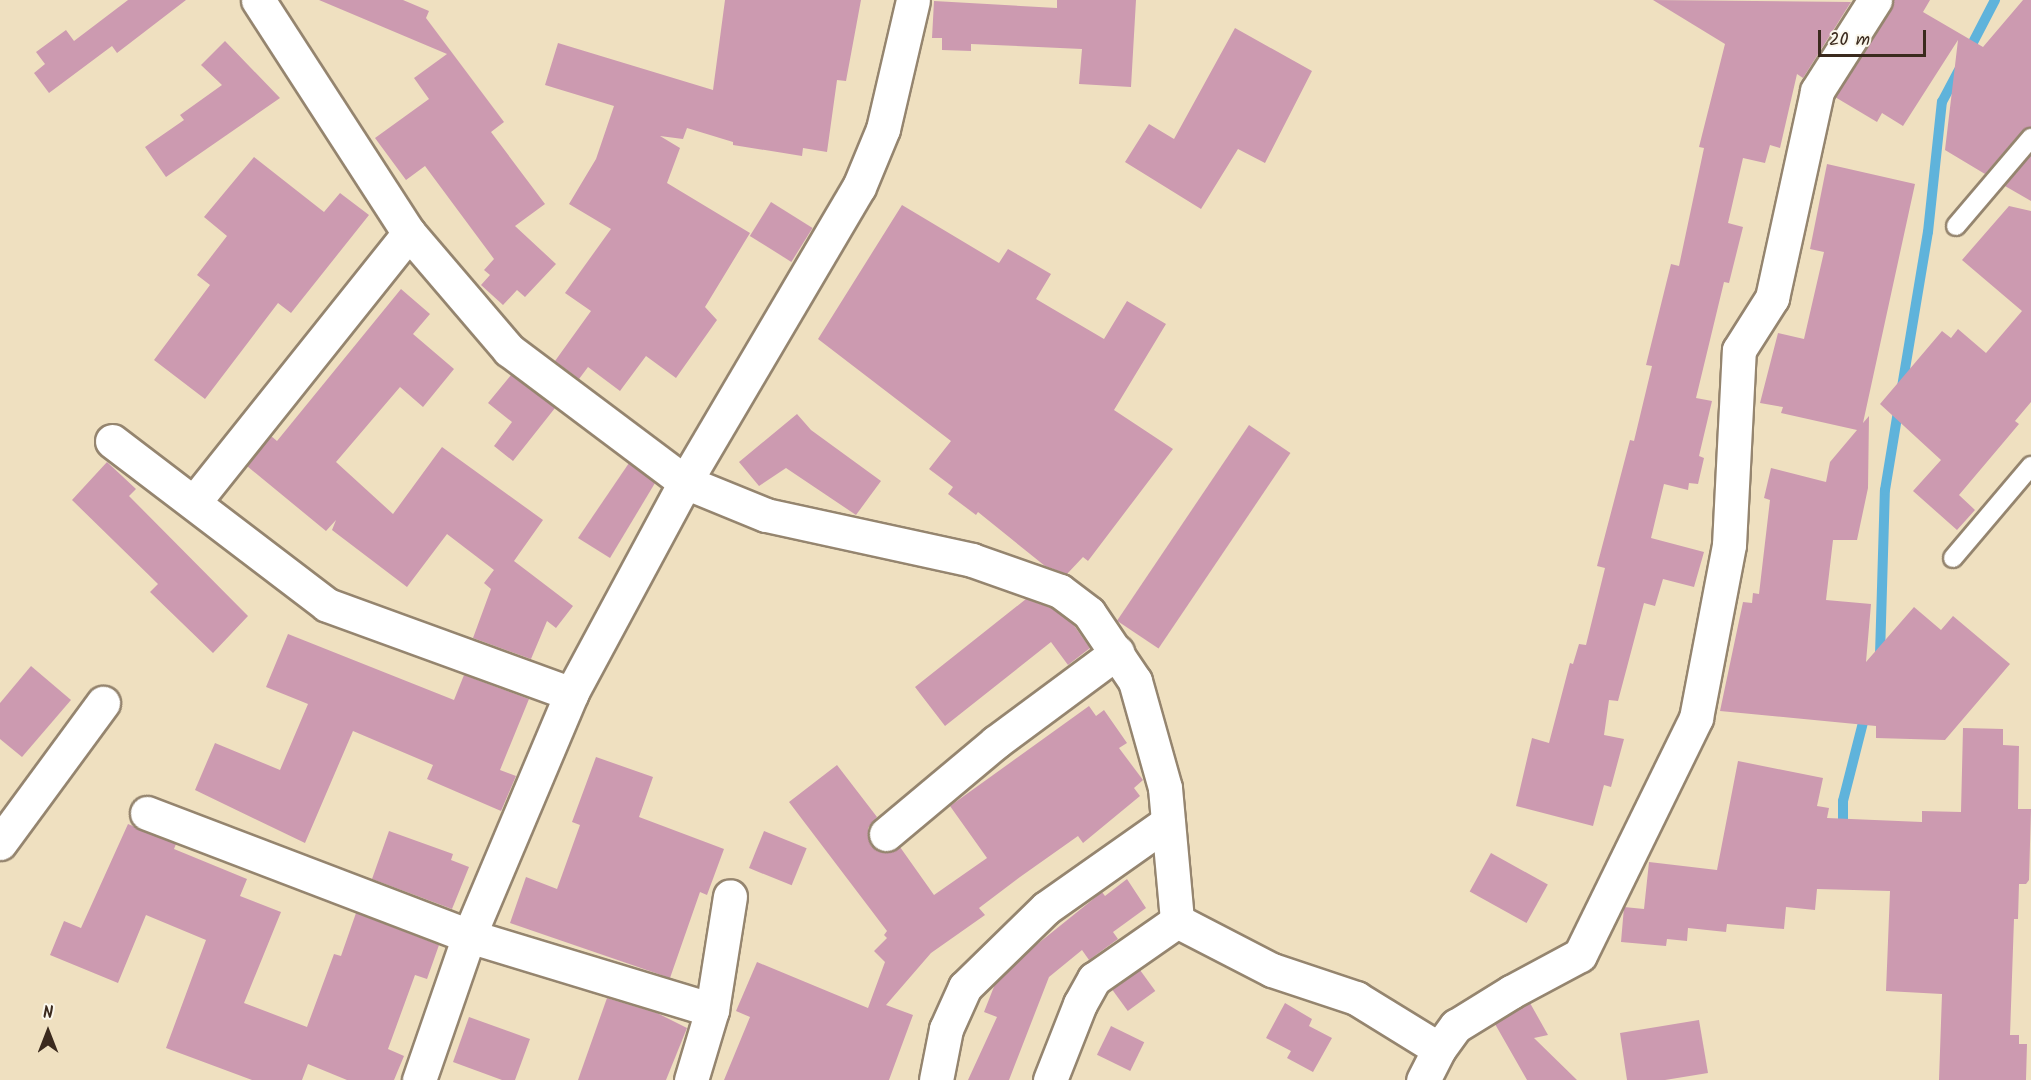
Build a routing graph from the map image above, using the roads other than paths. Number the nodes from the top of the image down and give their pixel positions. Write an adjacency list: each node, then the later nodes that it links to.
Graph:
1 (258, 0): 6 (street)
2 (914, 0): 9 (street)
3 (1875, 0): 23 (street)
4 (2031, 138): 5 (lane)
5 (1956, 226)
6 (409, 233): 9 (street); 10 (street)
7 (112, 441): 10 (street)
8 (2031, 466): 11 (lane)
9 (685, 482): 12 (street); 13 (street)
10 (195, 501): 13 (street)
11 (1953, 558)
12 (1117, 652): 16 (street); 17 (street)
13 (571, 694): 21 (street)
14 (103, 703): 18 (street)
15 (147, 813): 21 (street)
16 (1168, 822): 20 (street); 26 (street)
17 (886, 834)
18 (0, 843)
19 (730, 896): 22 (street)
20 (1177, 921): 23 (street); 27 (street)
21 (469, 936): 22 (street); 24 (street)
22 (712, 1010): 25 (street)
23 (1439, 1049): 28 (street)
24 (419, 1080)
25 (691, 1080)
26 (936, 1080)
27 (1050, 1080)
28 (1422, 1080)

